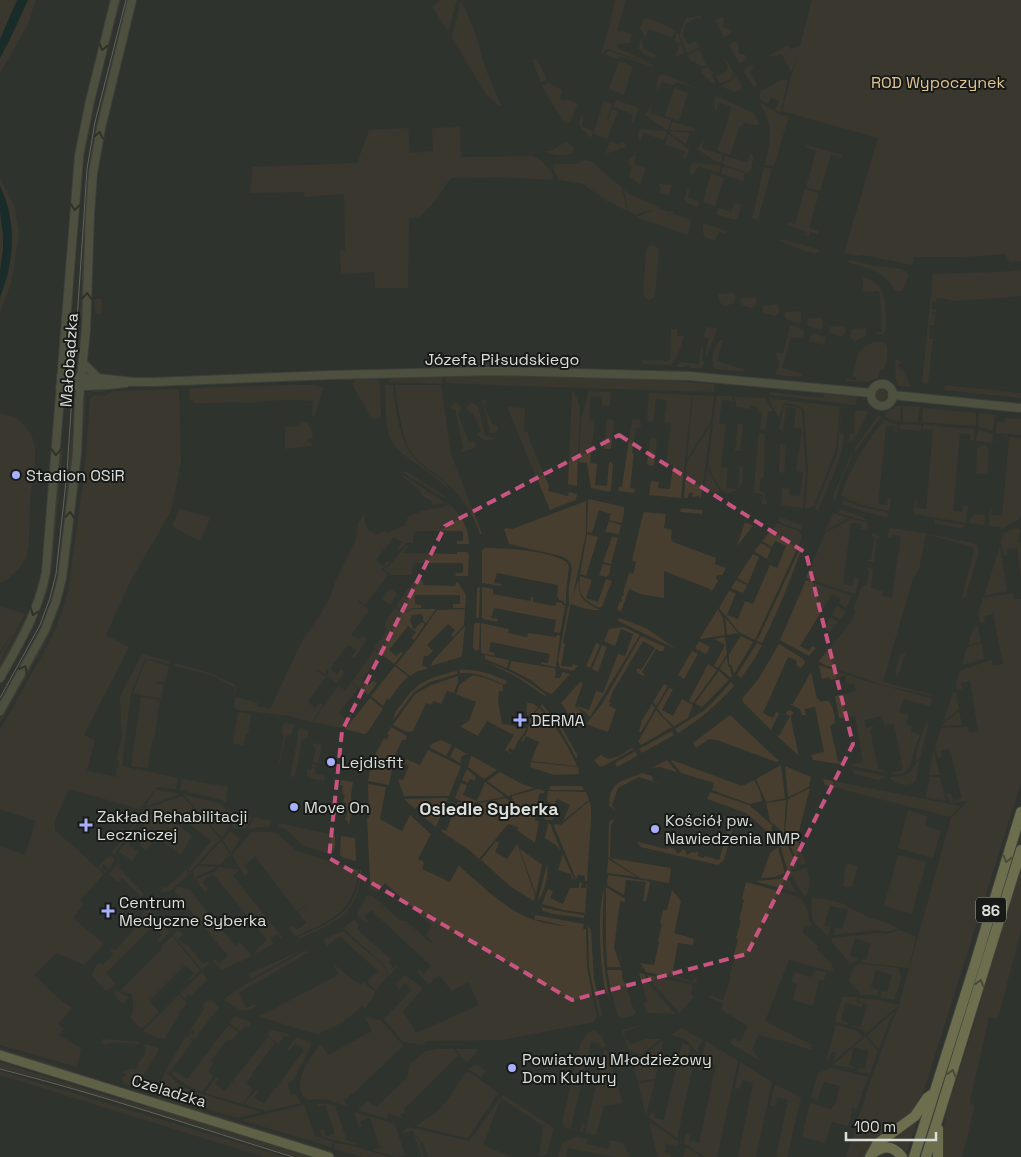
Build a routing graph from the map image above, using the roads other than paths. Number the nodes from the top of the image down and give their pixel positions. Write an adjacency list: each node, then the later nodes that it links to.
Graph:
1 (115, 0): 4 (street, Małobądzka, one-way to 4)
2 (132, 0): 3 (street, Małobądzka, one-way to 2)
3 (83, 363): 5 (street, Małobądzka); 6 (street)
4 (61, 377): 5 (street, Józefa Piłsudskiego); 7 (street, Małobądzka)
5 (81, 382): 6 (street, Józefa Piłsudskiego); 7 (street, Józefa Piłsudskiego); 10 (street, Małobądzka)
6 (98, 382): 8 (street, Józefa Piłsudskiego); 10 (street)
7 (60, 387): 12 (street, Małobądzka, one-way to 12)
8 (871, 393): 9 (street); 9 (street)
9 (892, 395): 11 (street)
10 (79, 400): 13 (street, Małobądzka, one-way to 10)
11 (1021, 408)
12 (0, 678)
13 (0, 711)
14 (1021, 812): 18 (main road, 86, one-way to 18)
15 (1021, 850): 16 (main road, 86)
16 (1018, 864): 19 (main road, 86, one-way to 16)
17 (0, 1055): 21 (main road, Czeladzka)
18 (934, 1093): 20 (main road); 23 (main road, 86)
19 (939, 1116): 24 (main road, 86); 25 (main road)
20 (871, 1155): 22 (main road)
21 (329, 1157)
22 (902, 1157)
23 (914, 1157)
24 (926, 1157)
25 (938, 1157)

